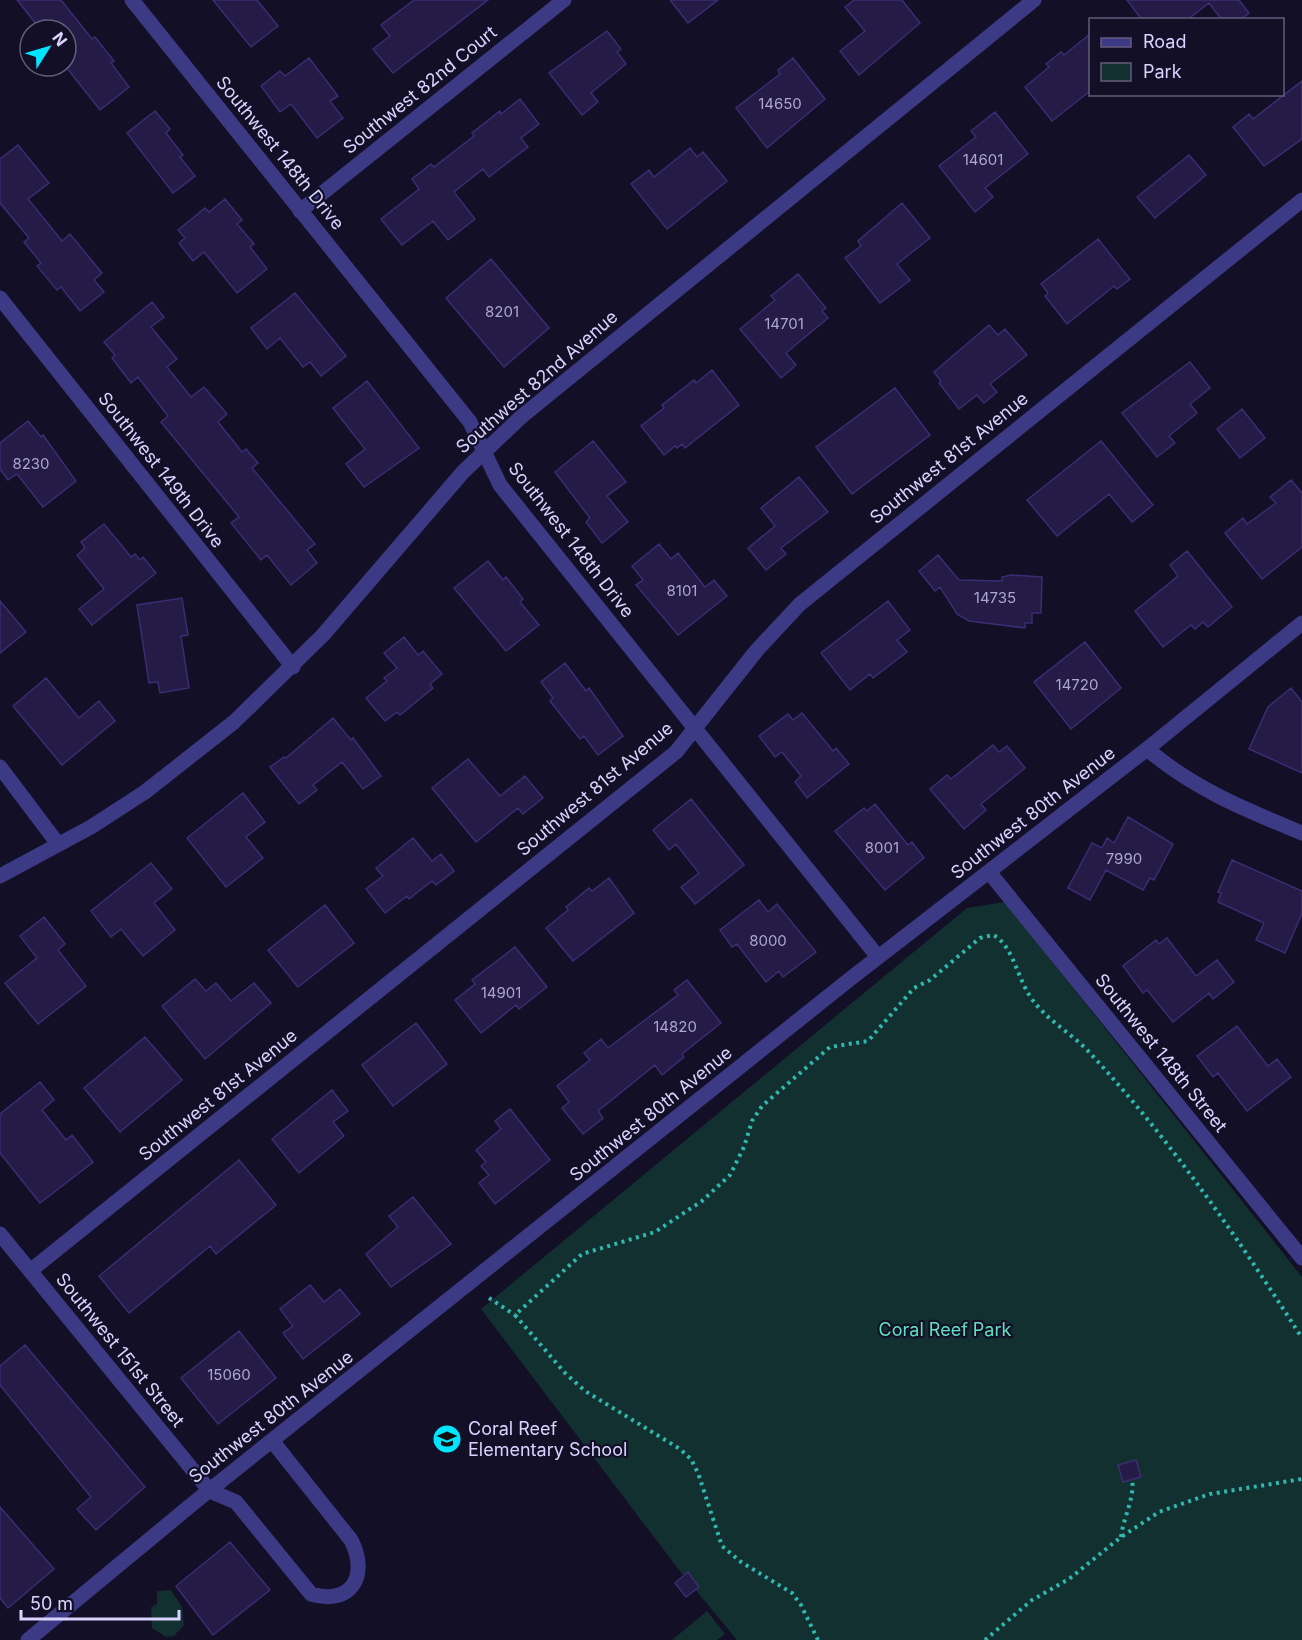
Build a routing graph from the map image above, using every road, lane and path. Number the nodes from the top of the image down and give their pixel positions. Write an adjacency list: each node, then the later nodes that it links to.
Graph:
1 (132, 0): 5 (street, Southwest 148th Drive)
2 (564, 0): 5 (street, Southwest 82nd Court)
3 (1034, 0): 7 (street, Southwest 82nd Avenue)
4 (1302, 200): 10 (street, Southwest 81st Avenue)
5 (300, 211): 7 (street, Southwest 148th Drive)
6 (0, 298): 9 (street, Southwest 149th Drive)
7 (484, 452): 9 (street, Southwest 82nd Avenue); 10 (street, Southwest 148th Drive)
8 (1302, 623): 11 (street, Southwest 80th Avenue)
9 (292, 667): 14 (street, Southwest 82nd Avenue)
10 (695, 729): 17 (street, Southwest 148th Drive); 20 (street, Southwest 81st Avenue)
11 (1147, 749): 13 (street); 15 (street, Southwest 80th Avenue)
12 (0, 767): 14 (street)
13 (1302, 833)
14 (58, 844): 16 (street, Southwest 82nd Avenue)
15 (989, 872): 17 (street, Southwest 80th Avenue); 19 (street, Southwest 148th Street)
16 (0, 876)
17 (878, 957): 24 (street, Southwest 80th Avenue)
18 (0, 1234): 20 (street, Southwest 151st Street)
19 (1302, 1258)
20 (30, 1271): 27 (street, Southwest 151st Street)
21 (489, 1298): 22 (path)
22 (515, 1315): 23 (path); 30 (path)
23 (1302, 1338)
24 (273, 1442): 27 (street, Southwest 80th Avenue); 27 (street)
25 (1131, 1479): 28 (path)
26 (1302, 1479): 28 (path)
27 (210, 1491): 29 (street, Southwest 80th Avenue)
28 (1120, 1537): 31 (path)
29 (28, 1640)
30 (818, 1640)
31 (985, 1640)

